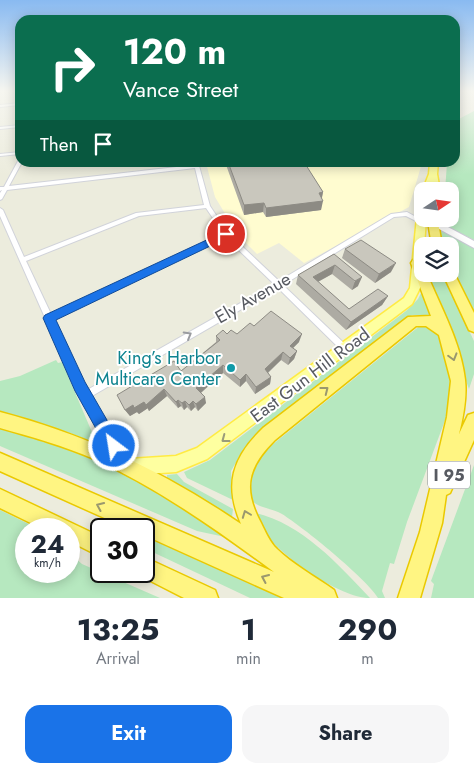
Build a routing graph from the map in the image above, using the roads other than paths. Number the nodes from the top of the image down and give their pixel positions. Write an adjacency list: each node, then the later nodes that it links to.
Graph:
1 (15, 126): 2 (street)
2 (0, 128)
3 (15, 154): 4 (street)
4 (0, 155)
5 (18, 167): 12 (street)
6 (172, 167): 12 (street)
7 (198, 167): 15 (street)
8 (434, 167): 9 (main road)
9 (433, 174): 10 (main road); 11 (main road)
10 (430, 182)
11 (434, 182)
12 (8, 187): 13 (street); 14 (street)
13 (0, 189)
14 (0, 198)
15 (207, 206): 19 (street); 21 (street)
16 (0, 210): 21 (street)
17 (414, 216): 25 (street, Ely Avenue)
18 (443, 228): 20 (main road)
19 (226, 234): 25 (street); 26 (street)
20 (474, 245)
21 (23, 260): 26 (street)
22 (416, 282): 29 (main road, East Gun Hill Road)
23 (427, 282): 28 (highway)
24 (453, 282): 27 (highway)
25 (277, 284): 29 (street); 30 (street, Ely Avenue, one-way to 25)
26 (49, 318): 30 (street)
27 (474, 326)
28 (444, 331): 37 (highway, one-way to 37); 38 (highway, one-way to 28)
29 (345, 349): 34 (main road, East Gun Hill Road, one-way to 34)
30 (86, 395): 34 (street)
31 (0, 420): 34 (highway)
32 (474, 421): 37 (highway, I 95)
33 (0, 462): 42 (highway, one-way to 33)
34 (128, 467): 38 (highway)
35 (0, 498): 36 (highway)
36 (41, 518)
37 (429, 531): 40 (highway, I 95)
38 (269, 556): 43 (highway)
39 (155, 573): 41 (highway)
40 (409, 596)
41 (206, 598)
42 (309, 598)
43 (326, 598)

